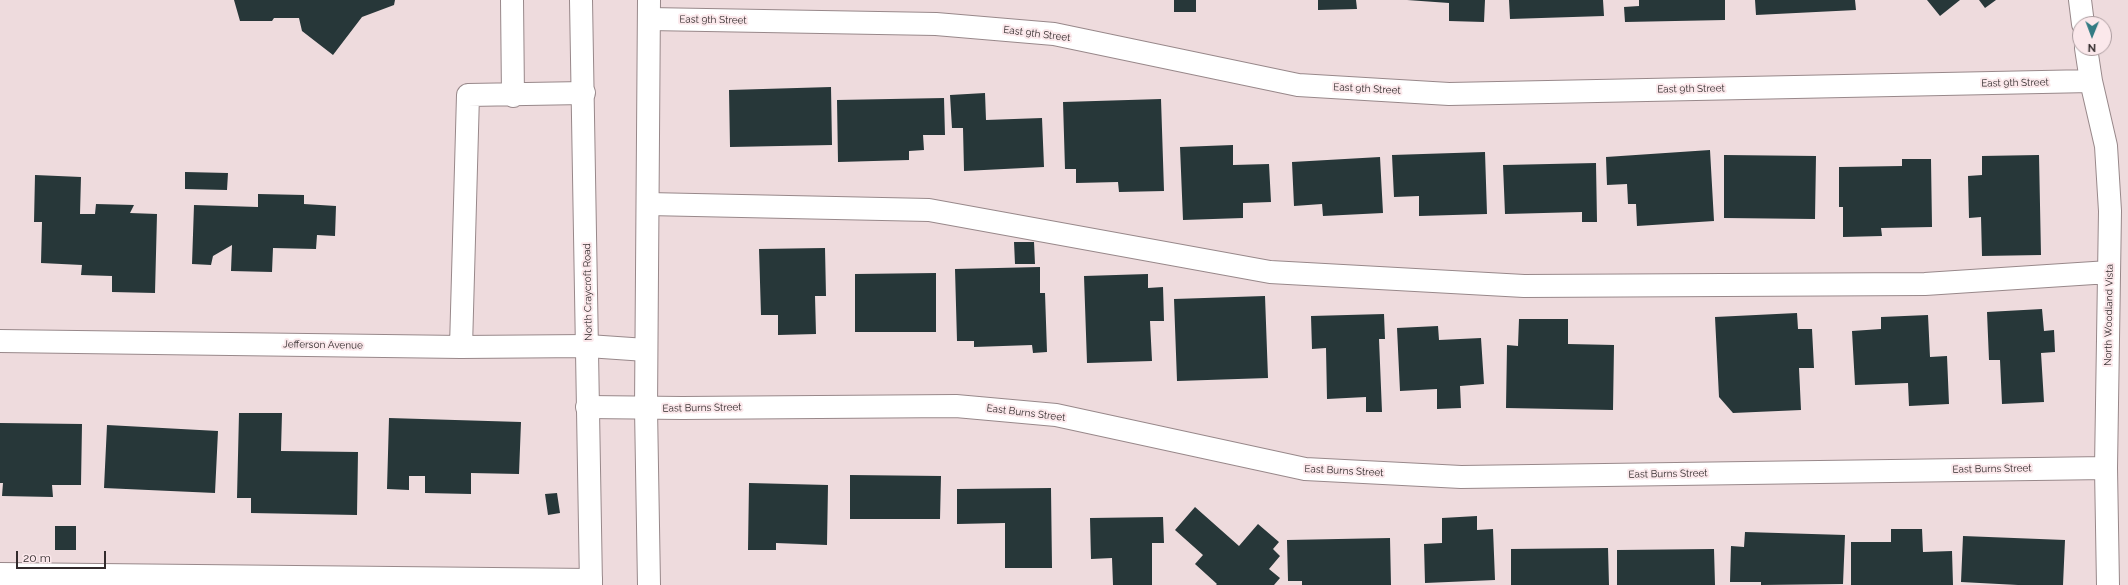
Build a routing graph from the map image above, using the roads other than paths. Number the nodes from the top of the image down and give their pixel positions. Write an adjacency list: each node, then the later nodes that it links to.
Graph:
1 (512, 0): 9 (street)
2 (581, 0): 8 (street, North Craycroft Road)
3 (2080, 0): 5 (street)
4 (649, 10): 7 (street, East 9th Street); 10 (street)
5 (2082, 16)
6 (2087, 56): 7 (street, North Woodland Vista)
7 (2091, 81): 11 (street, North Woodland Vista)
8 (584, 93): 9 (street); 14 (street, North Craycroft Road)
9 (513, 96): 15 (street)
10 (648, 204): 12 (street); 16 (street)
11 (2119, 240): 12 (street, North Woodland Vista)
12 (2109, 272): 19 (street, North Woodland Vista)
13 (0, 340): 15 (street, Jefferson Avenue)
14 (588, 346): 15 (street, Jefferson Avenue); 16 (street, Jefferson Avenue); 17 (street, North Craycroft Road)
15 (461, 347)
16 (646, 350): 18 (street)
17 (587, 407): 18 (street, East Burns Street); 21 (street, North Craycroft Road)
18 (646, 408): 19 (street, East Burns Street); 22 (street)
19 (2106, 468): 23 (street, North Woodland Vista)
20 (0, 574): 21 (street)
21 (591, 583)
22 (649, 585)
23 (2108, 585)

